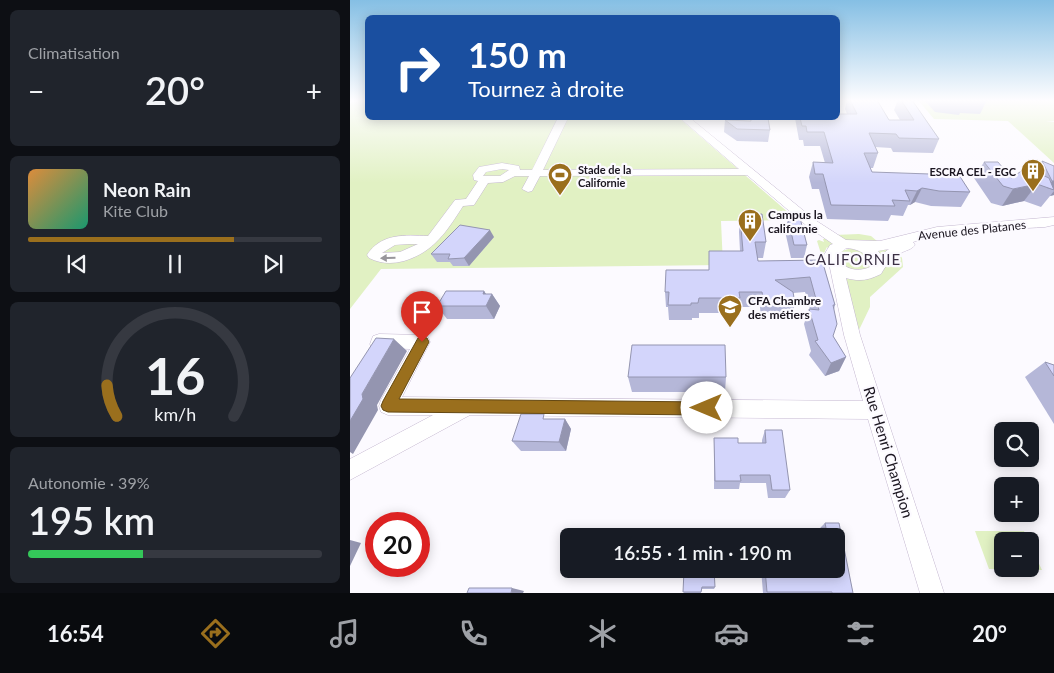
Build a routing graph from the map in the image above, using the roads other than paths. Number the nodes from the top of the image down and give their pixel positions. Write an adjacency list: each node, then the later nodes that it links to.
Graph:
1 (558, 128): 4 (street)
2 (697, 128): 3 (street)
3 (752, 172): 4 (street); 7 (street)
4 (536, 173): 5 (street); 9 (street)
5 (528, 189)
6 (1054, 221): 11 (street, Avenue des Platanes)
7 (811, 222): 10 (street); 12 (street)
8 (1054, 230): 13 (street, Avenue des Platanes)
9 (432, 241)
10 (844, 244): 11 (street); 12 (street)
11 (862, 246): 13 (street)
12 (831, 253): 14 (street)
13 (878, 264): 15 (street)
14 (837, 268): 15 (street); 16 (street, Rue Henri Champion)
15 (861, 276): 16 (street)
16 (847, 312): 19 (street, Rue Henri Champion)
17 (370, 355): 18 (street)
18 (468, 406): 19 (street); 20 (street)
19 (876, 410): 21 (street, Rue Henri Champion)
20 (350, 470)
21 (932, 593)

